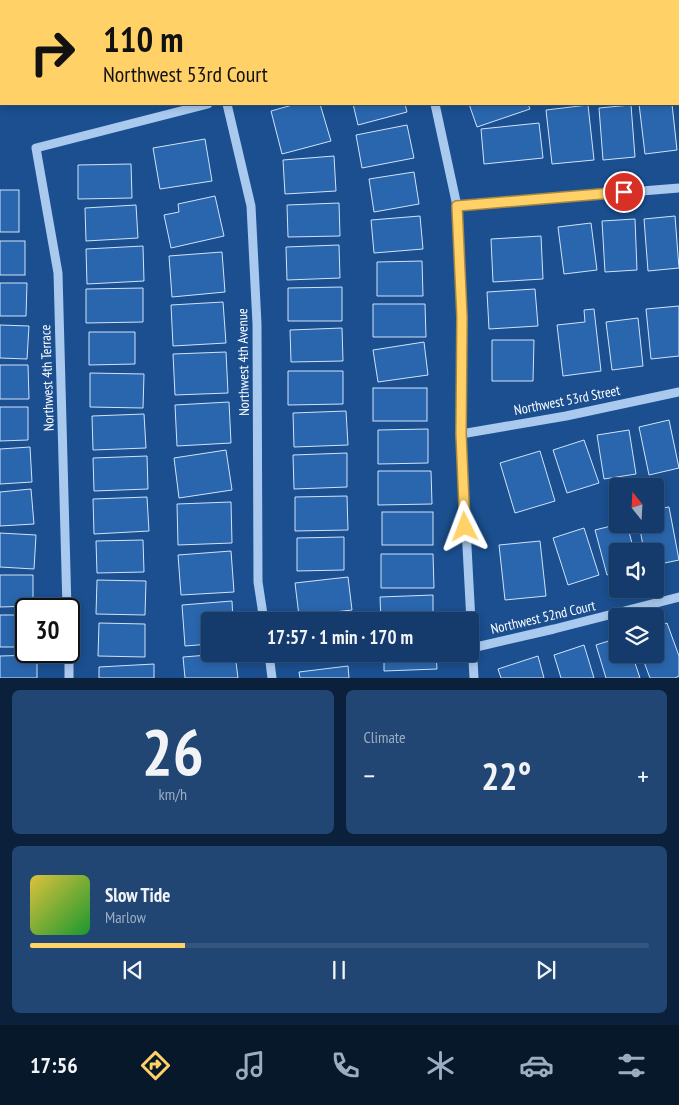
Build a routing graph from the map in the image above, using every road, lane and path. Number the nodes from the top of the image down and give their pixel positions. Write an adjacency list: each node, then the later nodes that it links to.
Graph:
1 (204, 105): 9 (street, Northwest 4th Terrace)
2 (227, 105): 10 (street, Northwest 4th Avenue)
3 (435, 105): 5 (street)
4 (679, 188): 5 (street)
5 (457, 206): 7 (street)
6 (679, 392): 7 (street, Northwest 53rd Street)
7 (461, 434): 11 (street)
8 (679, 597): 12 (street, Northwest 52nd Court)
9 (67, 598)
10 (263, 612)
11 (470, 612)
12 (479, 646)
13 (269, 662): 17 (street)
14 (473, 662): 18 (street)
15 (69, 663): 16 (street)
16 (69, 678)
17 (272, 678)
18 (474, 678)

